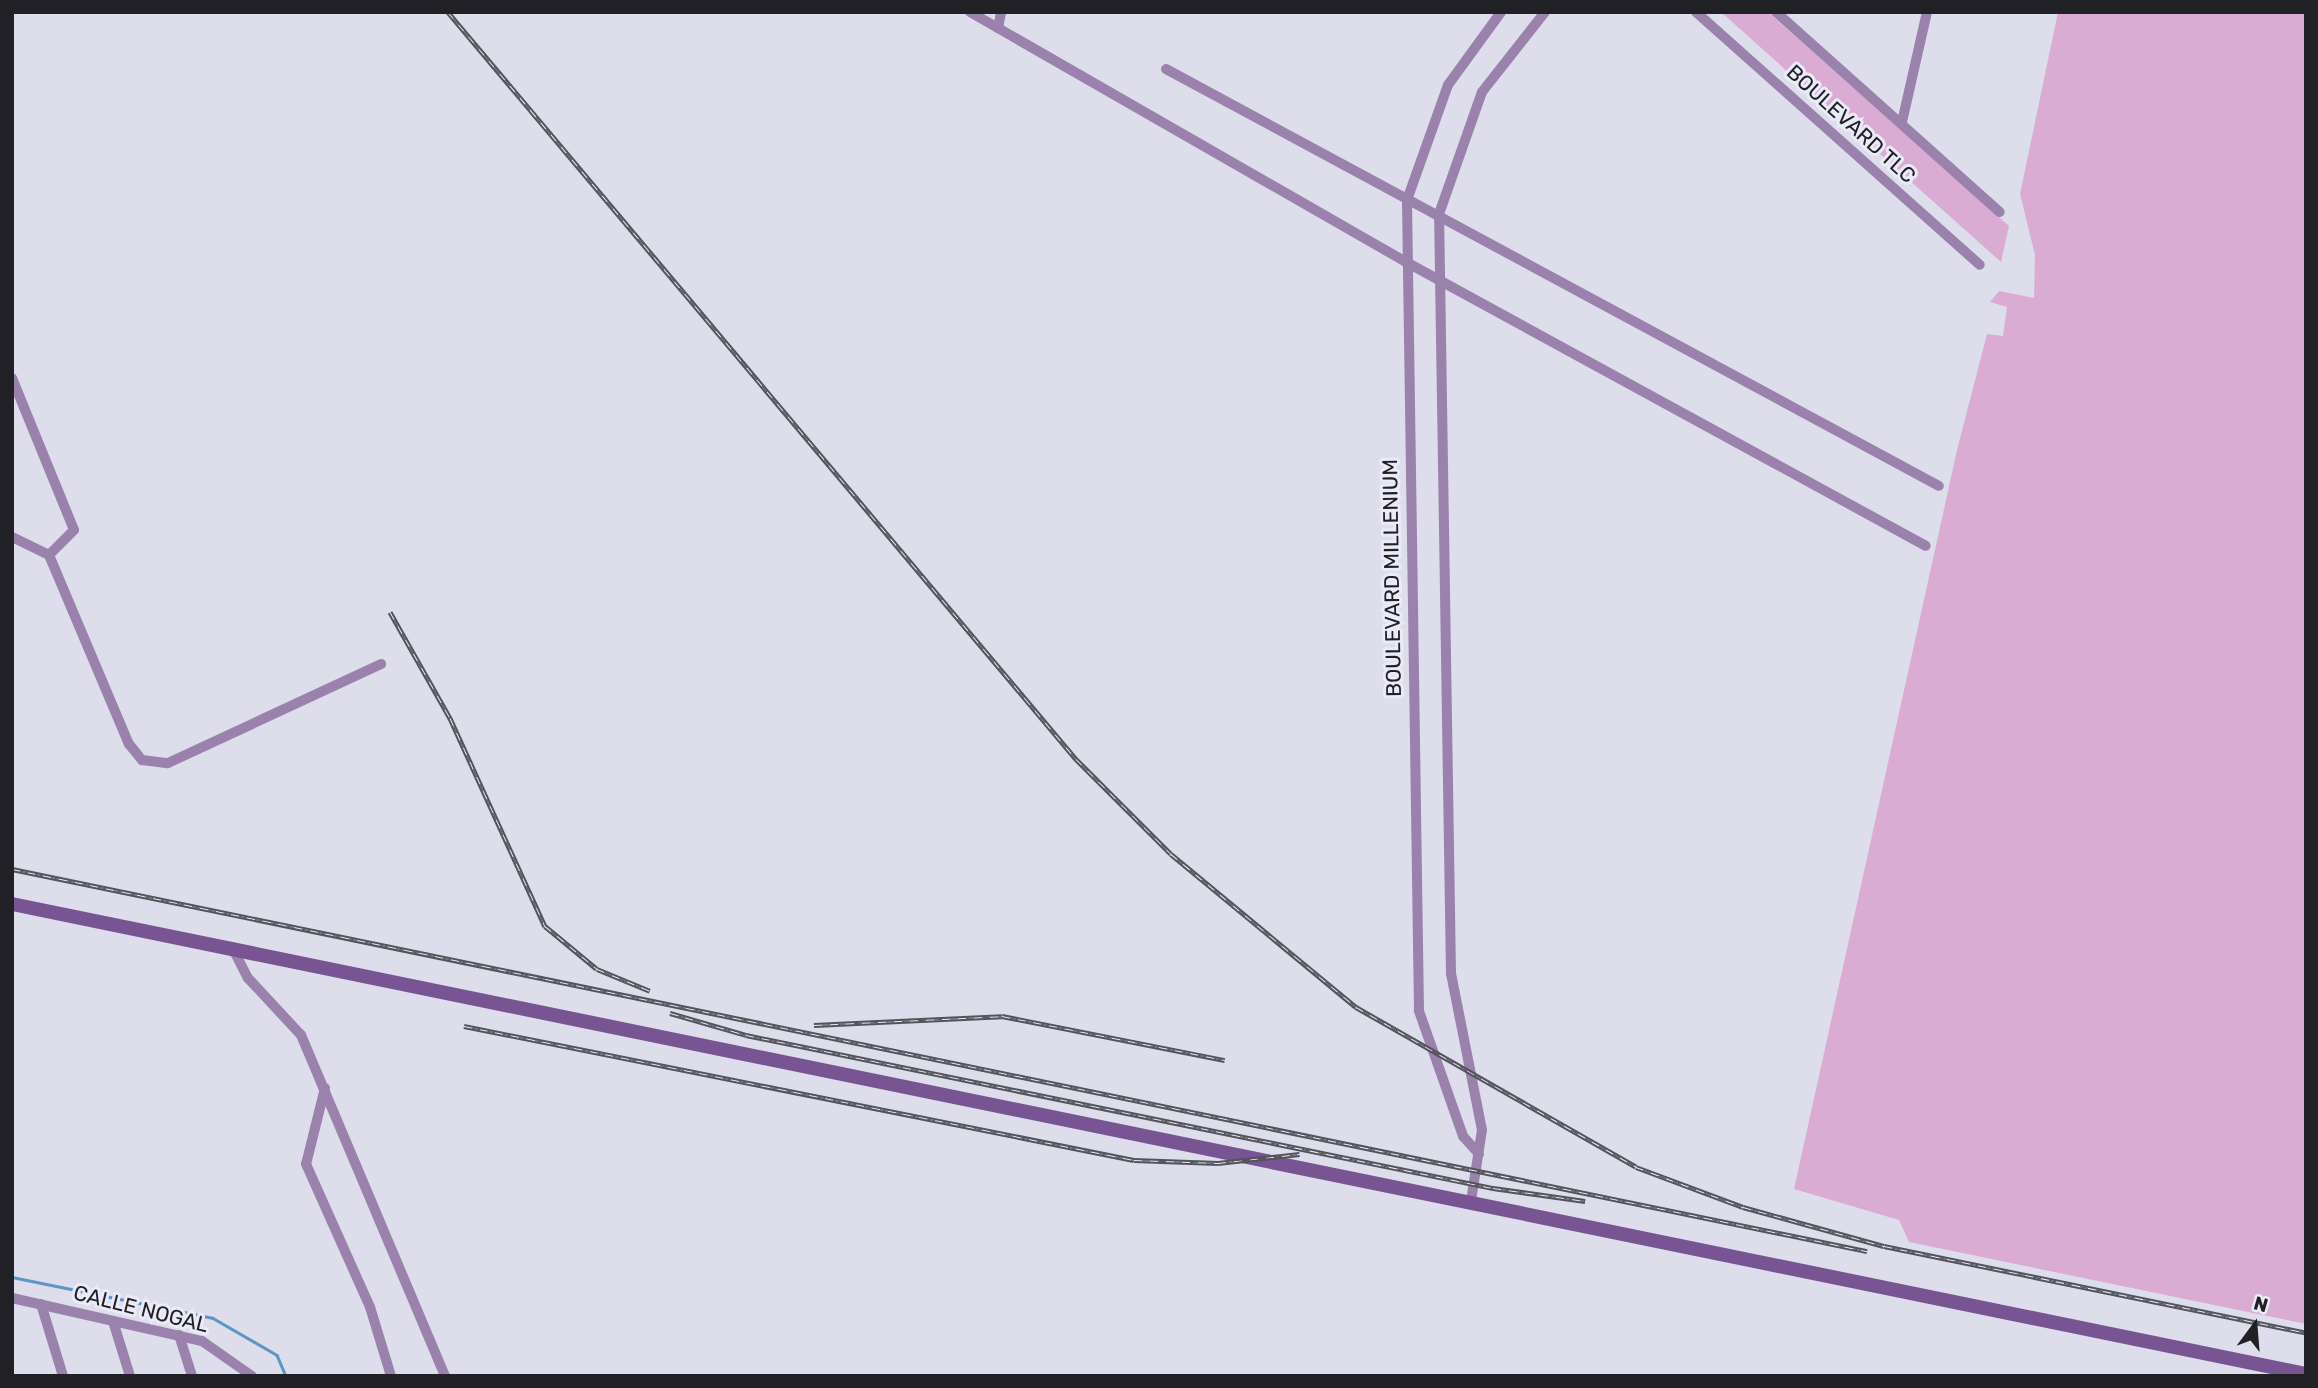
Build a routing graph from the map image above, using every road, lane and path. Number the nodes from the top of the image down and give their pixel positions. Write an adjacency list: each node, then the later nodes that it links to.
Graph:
1 (970, 12): 8 (street)
2 (1002, 12): 8 (street)
3 (1501, 12): 11 (street, BOULEVARD MILLENIUM)
4 (1545, 12): 13 (street)
5 (1696, 12): 15 (street, BOULEVARD TLC)
6 (1776, 12): 10 (street, BOULEVARD TLC)
7 (1927, 12): 10 (street)
8 (998, 28): 14 (street)
9 (1166, 69): 11 (street)
10 (1902, 122): 12 (street, BOULEVARD TLC)
11 (1406, 200): 13 (street); 14 (street, BOULEVARD MILLENIUM)
12 (2000, 212)
13 (1439, 214): 16 (street); 18 (street)
14 (1406, 262): 16 (street); 26 (street, BOULEVARD MILLENIUM)
15 (1980, 265)
16 (1438, 279): 20 (street); 26 (street)
17 (12, 378): 21 (street)
18 (1939, 486)
19 (12, 537): 21 (street)
20 (1926, 546)
21 (54, 552): 22 (street)
22 (381, 664)
23 (12, 904): 24 (street)
24 (232, 947): 25 (street); 27 (street)
25 (325, 1088): 37 (street); 38 (street)
26 (1479, 1154): 27 (street)
27 (1471, 1201): 32 (street)
28 (12, 1298): 29 (street, CALLE NOGAL)
29 (41, 1304): 30 (street, CALLE NOGAL); 33 (street)
30 (113, 1321): 31 (street, CALLE NOGAL); 34 (street)
31 (179, 1335): 35 (street); 36 (street, CALLE NOGAL)
32 (2306, 1374)
33 (63, 1376)
34 (130, 1376)
35 (192, 1376)
36 (252, 1376)
37 (391, 1376)
38 (445, 1376)

